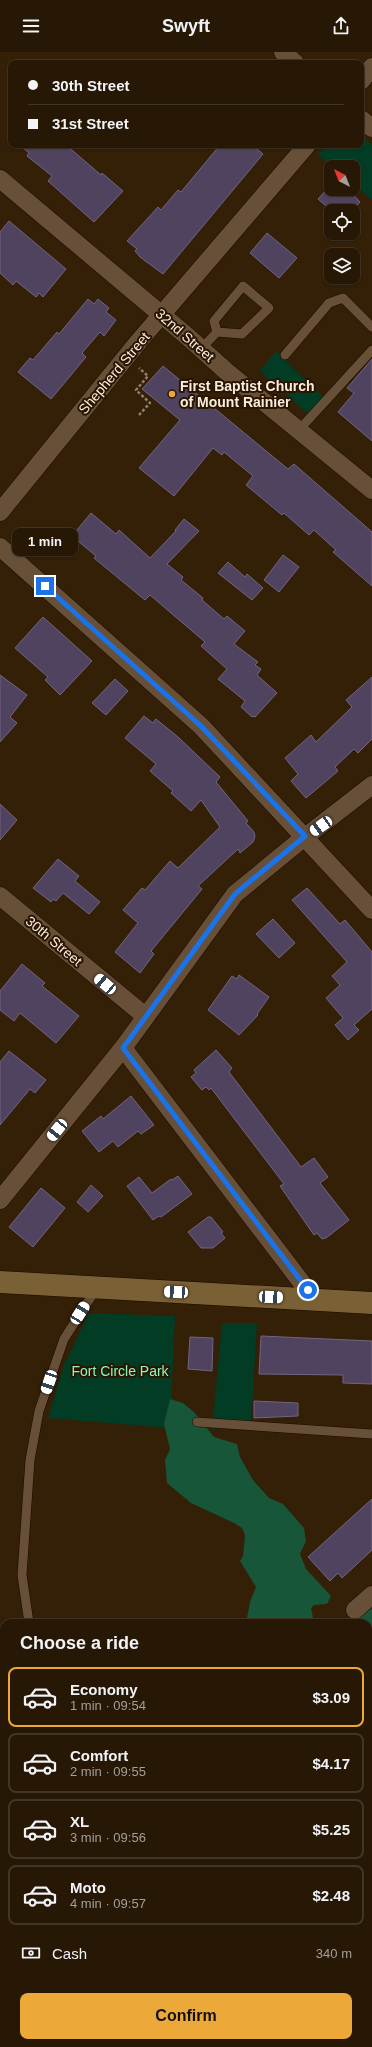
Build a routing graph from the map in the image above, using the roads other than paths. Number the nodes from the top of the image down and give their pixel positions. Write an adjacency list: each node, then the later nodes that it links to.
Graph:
1 (283, 52): 2 (street)
2 (292, 60)
3 (372, 67): 4 (street)
4 (364, 77)
5 (364, 121): 6 (street)
6 (372, 128)
7 (304, 148): 9 (street, Shepherd Street)
8 (0, 179): 9 (street, 32nd Street)
9 (162, 315): 12 (street, 32nd Street); 17 (street, Shepherd Street)
10 (372, 327): 14 (lane)
11 (217, 332): 11 (lane); 12 (lane)
12 (202, 348): 15 (street, 32nd Street)
13 (372, 350): 15 (lane)
14 (285, 355)
15 (298, 430): 16 (street, 32nd Street)
16 (372, 490)
17 (0, 512)
18 (0, 547): 20 (street)
19 (372, 785): 20 (street)
20 (305, 836): 22 (street); 23 (street)
21 (0, 896): 23 (street, 30th Street)
22 (372, 910)
23 (145, 1016): 24 (street)
24 (123, 1048): 25 (street); 28 (street)
25 (0, 1200)
26 (0, 1282): 27 (main road)
27 (97, 1288): 28 (main road); 34 (lane)
28 (315, 1300): 29 (main road)
29 (372, 1303)
30 (197, 1422): 31 (lane)
31 (372, 1434)
32 (372, 1595): 33 (street)
33 (355, 1610)
34 (28, 1619)

